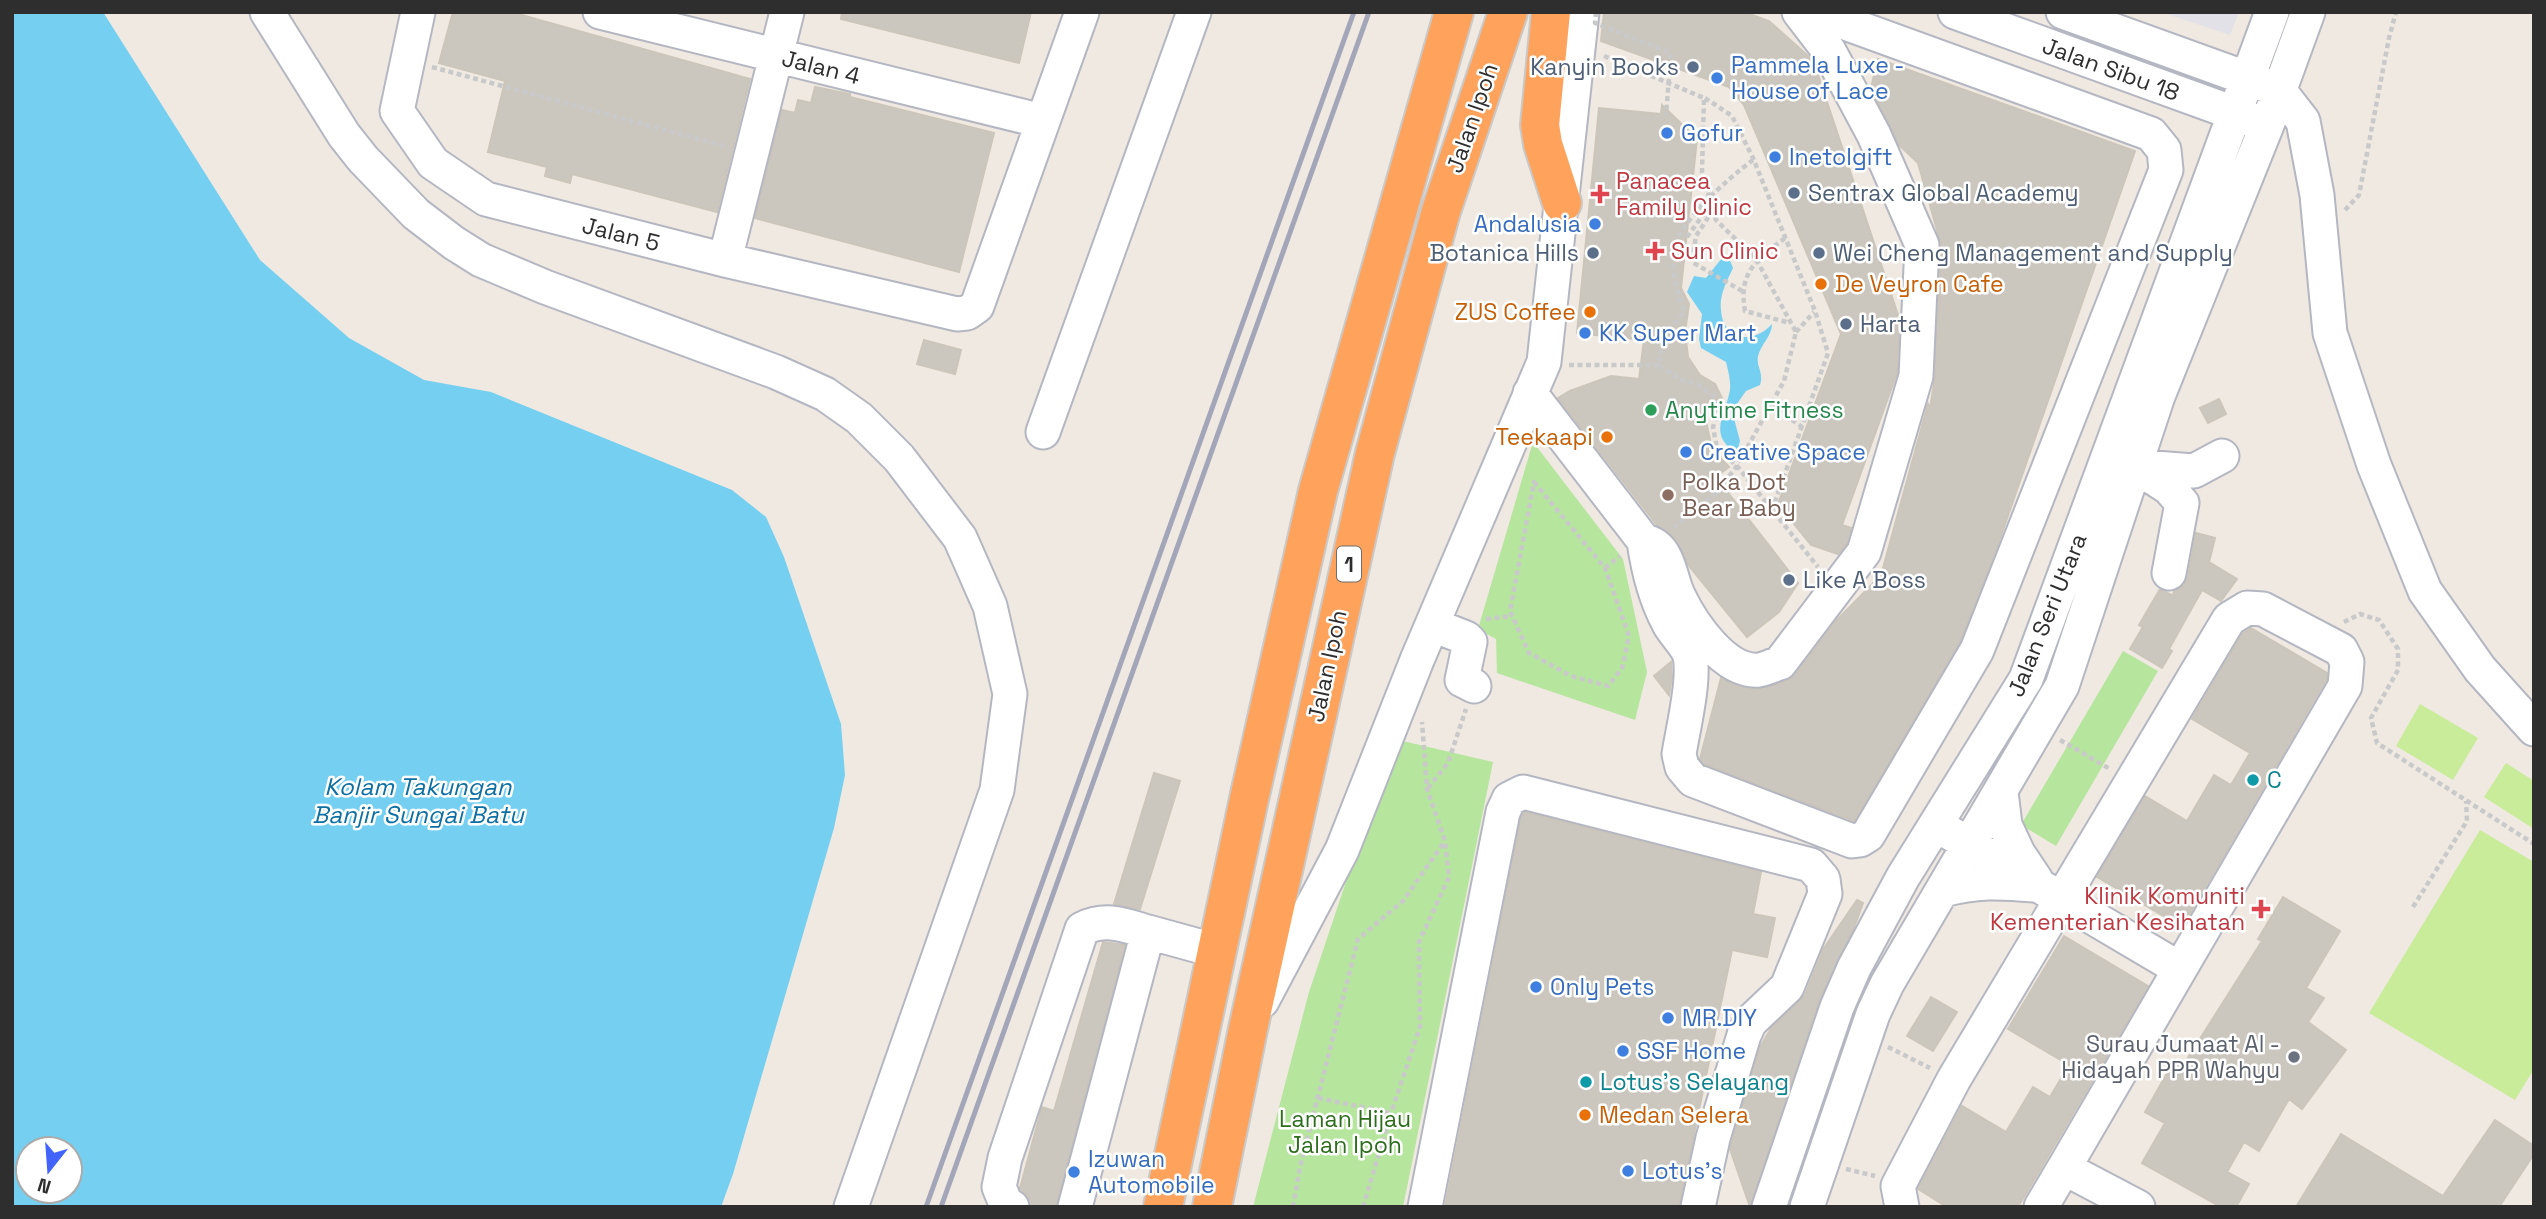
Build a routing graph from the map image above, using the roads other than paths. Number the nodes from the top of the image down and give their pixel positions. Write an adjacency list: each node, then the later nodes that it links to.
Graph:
1 (267, 12): 49 (street)
2 (418, 12): 25 (street, Jalan 5)
3 (600, 12): 17 (street, Jalan 4)
4 (787, 12): 17 (street)
5 (1082, 12): 21 (street)
6 (1194, 12): 27 (street)
7 (1454, 12): 45 (highway, Jalan Ipoh / 1)
8 (1508, 12): 47 (highway, Jalan Ipoh / 1)
9 (1551, 12): 24 (highway)
10 (1581, 12): 24 (street)
11 (1799, 12): 33 (street)
12 (1815, 12): 30 (street)
13 (1955, 12): 20 (street, Jalan Sibu 18)
14 (2063, 12): 18 (street, Jalan Sibu 18)
15 (2272, 12): 18 (street, Jalan Seri Utara)
16 (2308, 12): 19 (street, Jalan Seri Utara)
17 (777, 56): 21 (street, Jalan 4); 25 (street)
18 (2246, 77): 19 (street, Jalan Sibu 18); 20 (street, Jalan Seri Utara)
19 (2279, 90): 22 (street, Jalan Seri Utara); 23 (street)
20 (2236, 114): 22 (street, Jalan Sibu 18); 31 (street, Jalan Seri Utara)
21 (1042, 121): 25 (street, Jalan 5)
22 (2267, 125): 23 (street, Jalan Sibu 18); 29 (street, Jalan Seri Utara)
23 (2308, 150): 38 (street)
24 (1562, 202): 26 (street)
25 (725, 260)
26 (1531, 393): 33 (street); 36 (street)
27 (1043, 432)
28 (2222, 456): 29 (street)
29 (2135, 466): 31 (street, Jalan Seri Utara); 35 (street)
30 (2045, 472): 31 (street); 32 (street)
31 (2109, 498): 34 (street, Jalan Seri Utara)
32 (2025, 527): 33 (street); 34 (street)
33 (1632, 548)
34 (2090, 552): 39 (street, Jalan Seri Utara); 40 (street, Jalan Seri Utara)
35 (2169, 573)
36 (1433, 625): 37 (street); 47 (street)
37 (1474, 686)
38 (2534, 729)
39 (2001, 792): 41 (street, Jalan Seri Utara); 43 (street)
40 (1936, 824): 41 (street); 56 (street, Jalan Seri Utara)
41 (1970, 845): 42 (street, Jalan Seri Utara); 43 (street)
42 (1943, 890): 43 (street); 57 (street, Jalan Seri Utara)
43 (2051, 892): 46 (street); 46 (street); 58 (street)
44 (1148, 932): 45 (street); 50 (street); 51 (street)
45 (1217, 951): 52 (highway, Jalan Ipoh / 1)
46 (2180, 969): 48 (street)
47 (1248, 1028): 53 (highway, Jalan Ipoh / 1)
48 (2064, 1168): 59 (street); 60 (street)
49 (851, 1207)
50 (1012, 1207)
51 (1075, 1207)
52 (1163, 1207)
53 (1212, 1207)
54 (1424, 1207): 55 (street)
55 (1699, 1207)
56 (1769, 1207)
57 (1807, 1207)
58 (1902, 1207)
59 (2041, 1207)
60 (2138, 1207)

